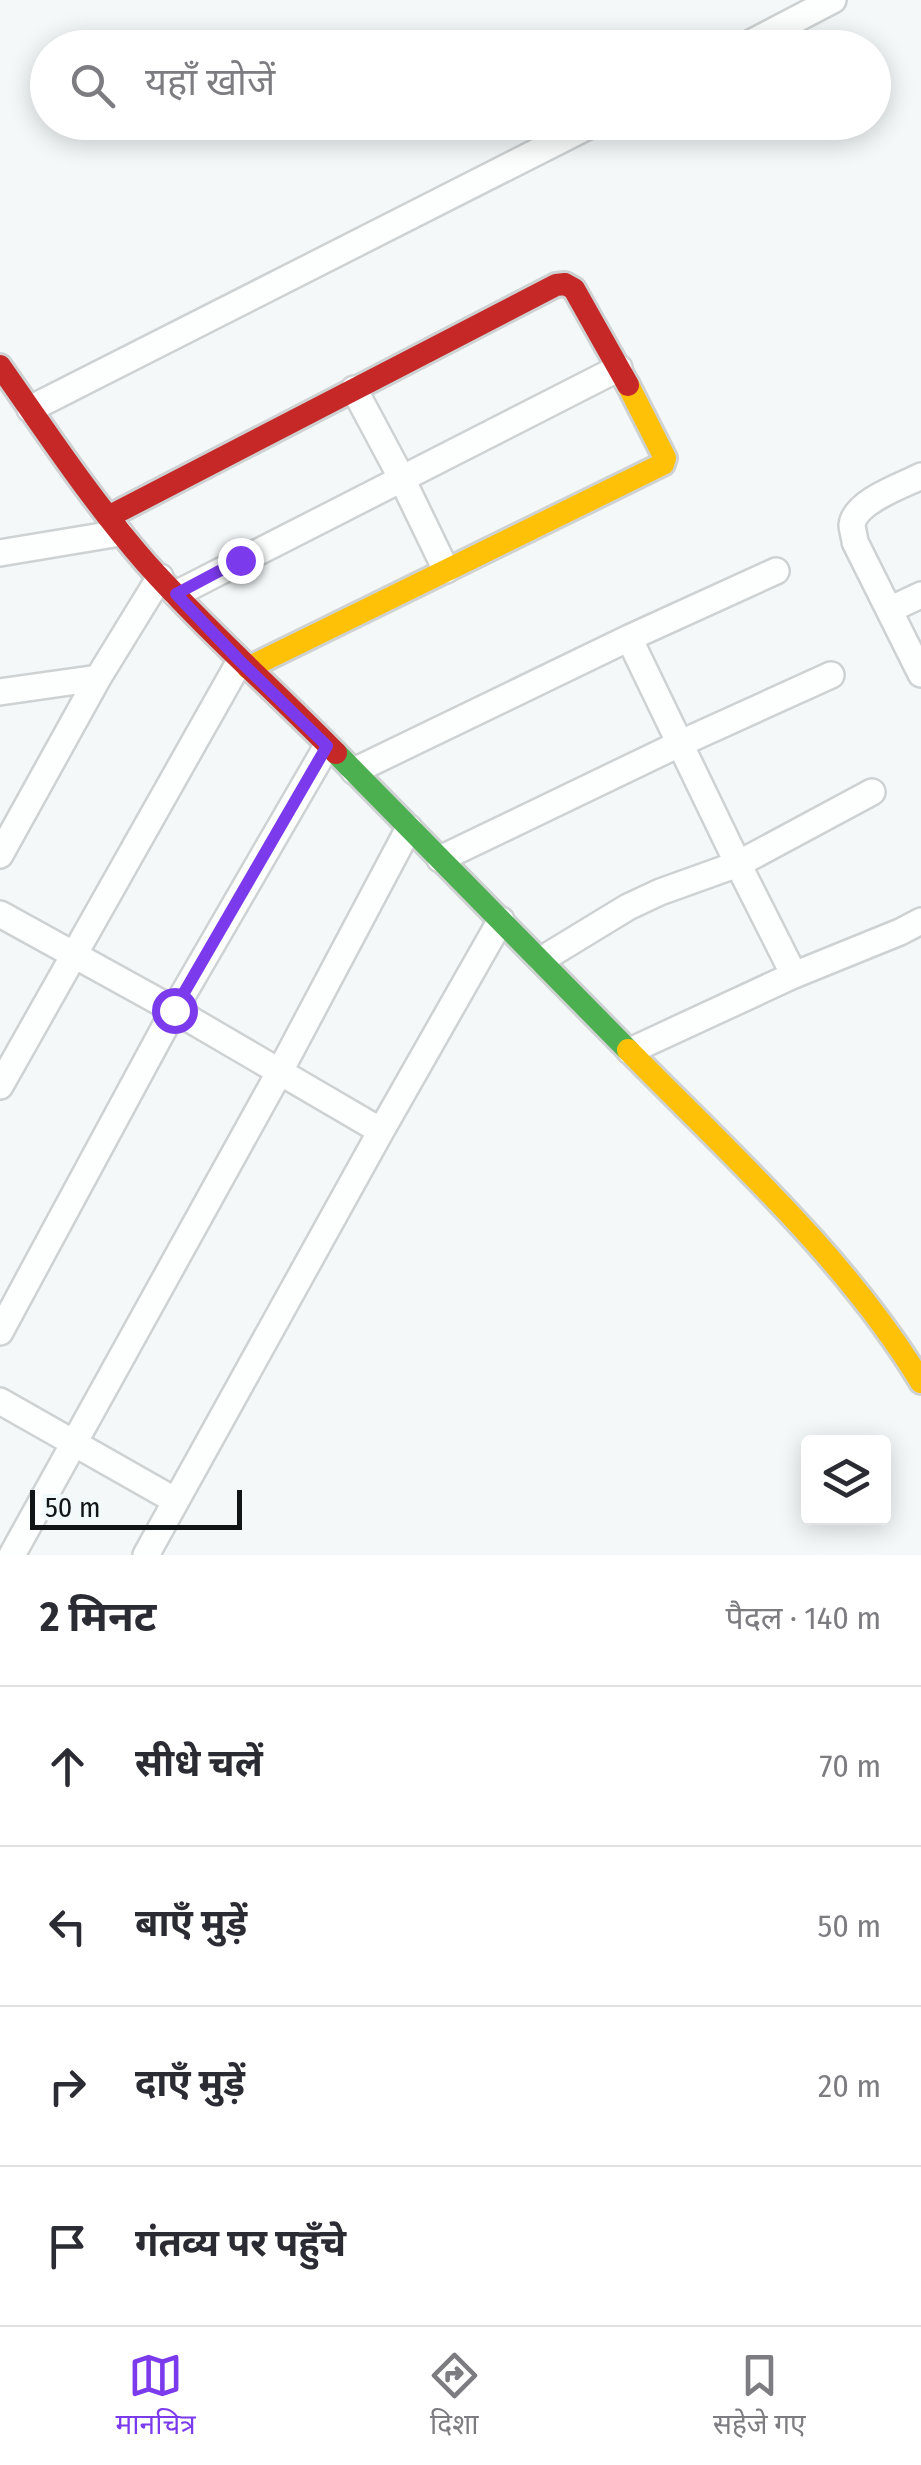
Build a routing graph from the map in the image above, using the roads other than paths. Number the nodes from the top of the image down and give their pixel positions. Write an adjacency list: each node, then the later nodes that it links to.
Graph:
1 (833, 0): 2 (street)
2 (776, 30)
3 (561, 140): 7 (street)
4 (0, 366): 7 (street)
5 (619, 368): 6 (street); 9 (street); 12 (street)
6 (354, 389): 9 (street); 10 (street)
7 (30, 409): 10 (street)
8 (921, 476): 16 (street)
9 (401, 477): 12 (street); 14 (street)
10 (114, 525): 11 (street); 14 (street)
11 (0, 553)
12 (446, 570): 18 (street)
13 (776, 571): 17 (street)
14 (168, 586): 18 (street); 21 (street)
15 (921, 595): 16 (street)
16 (889, 610): 19 (street)
17 (629, 638): 23 (street); 25 (street)
18 (244, 665): 24 (street); 36 (street)
19 (921, 674)
20 (831, 676): 23 (street)
21 (98, 678): 22 (street); 27 (street)
22 (0, 692)
23 (679, 744): 31 (street); 32 (street)
24 (327, 746): 25 (street); 39 (street)
25 (354, 771): 29 (street)
26 (872, 792): 32 (street)
27 (27, 806): 28 (street); 30 (street)
28 (0, 810)
29 (409, 828): 31 (street); 41 (street)
30 (0, 854)
31 (440, 859): 34 (street)
32 (738, 864): 37 (street); 38 (street)
33 (0, 914): 36 (street)
34 (501, 920): 37 (street); 43 (street)
35 (921, 921): 38 (street)
36 (74, 956): 39 (street); 42 (street)
37 (541, 960): 40 (street)
38 (794, 974): 40 (street)
39 (174, 1010): 41 (street); 44 (street)
40 (630, 1052): 45 (street)
41 (279, 1073): 43 (street); 47 (street)
42 (0, 1086)
43 (380, 1131): 48 (street)
44 (0, 1332)
45 (921, 1382)
46 (0, 1402): 47 (street)
47 (76, 1442): 48 (street); 49 (street)
48 (176, 1501): 50 (street)
49 (12, 1555)
50 (146, 1555)

